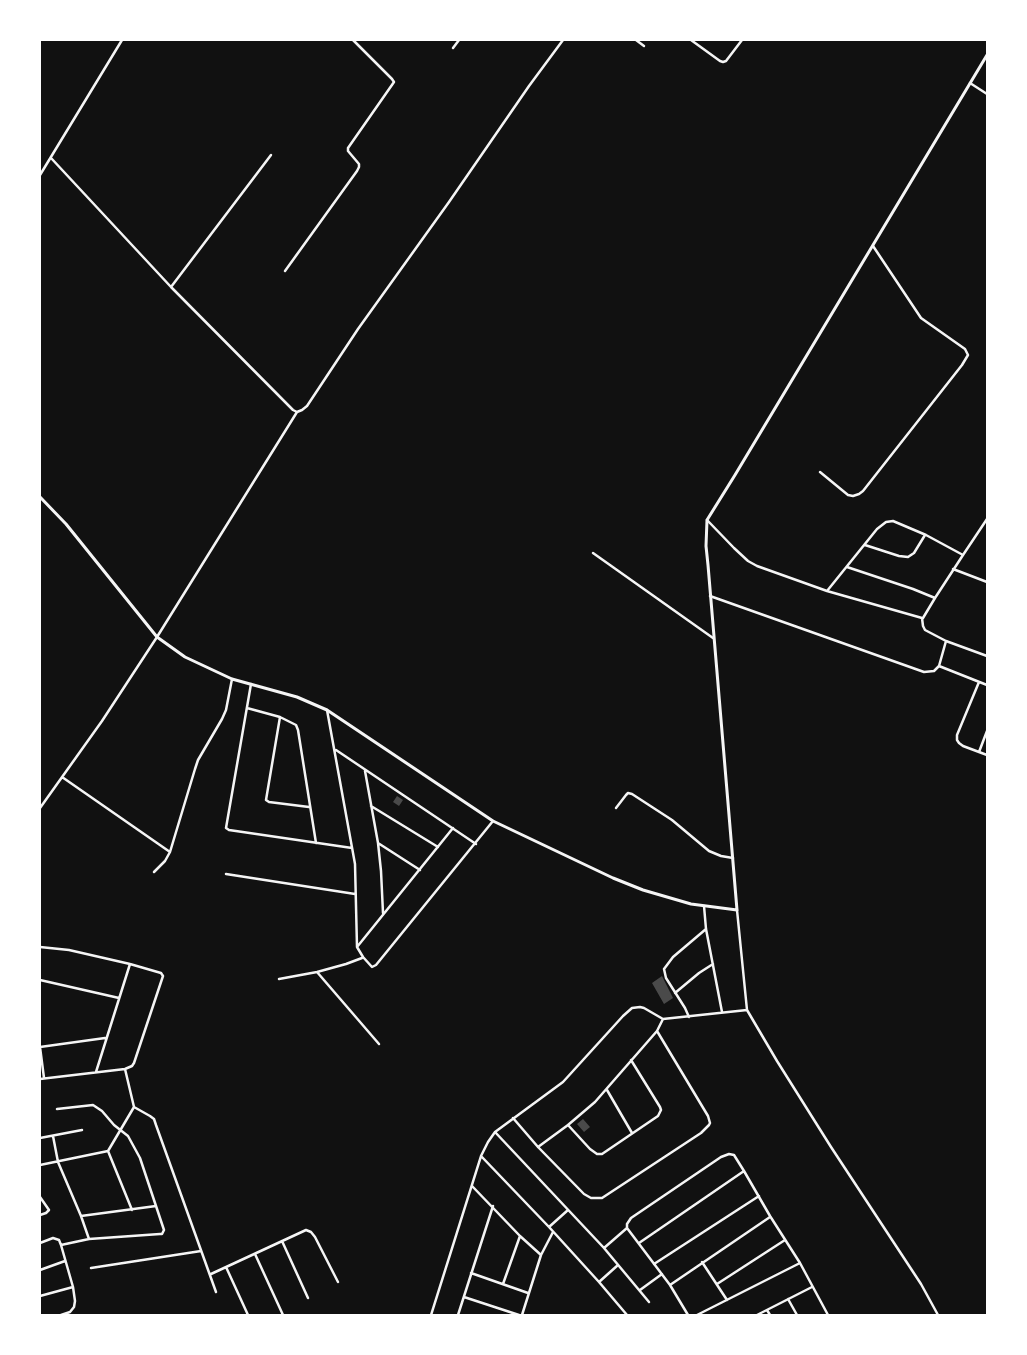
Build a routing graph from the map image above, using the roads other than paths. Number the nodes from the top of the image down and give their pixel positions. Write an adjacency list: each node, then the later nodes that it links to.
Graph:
1 (122, 40): 14 (street)
2 (353, 40): 17 (street)
3 (460, 40): 9 (street)
4 (636, 40): 8 (street)
5 (691, 40): 6 (street)
6 (742, 40)
7 (561, 41): 19 (street)
8 (644, 46)
9 (453, 48)
10 (987, 55): 11 (street)
11 (970, 83): 12 (street); 16 (street)
12 (987, 94)
13 (271, 155): 18 (street)
14 (51, 158): 15 (street); 18 (street)
15 (40, 175)
16 (872, 245): 20 (street); 23 (street)
17 (285, 271)
18 (171, 287): 19 (street)
19 (297, 412): 35 (street)
20 (820, 472)
21 (40, 497): 35 (street)
22 (987, 518): 27 (street)
23 (707, 520): 31 (street); 32 (street)
24 (926, 535): 25 (street); 25 (street); 27 (street)
25 (865, 545): 28 (street)
26 (593, 553): 36 (street)
27 (963, 555): 29 (street)
28 (847, 567): 31 (street); 33 (street)
29 (953, 570): 30 (street); 33 (street)
30 (987, 582)
31 (828, 591): 34 (street)
32 (710, 596): 36 (street); 39 (street)
33 (935, 598): 34 (street)
34 (922, 618): 37 (street)
35 (157, 637): 40 (street); 52 (street)
36 (713, 638): 65 (street)
37 (946, 641): 38 (street); 39 (street)
38 (987, 656)
39 (939, 666): 41 (street)
40 (232, 679): 42 (street); 64 (street)
41 (979, 682): 43 (street); 49 (street)
42 (251, 684): 44 (street); 45 (street)
43 (987, 685)
44 (247, 708): 46 (street); 60 (street)
45 (327, 710): 48 (street); 57 (street)
46 (280, 717): 54 (street); 54 (street)
47 (987, 731): 49 (street)
48 (334, 750): 51 (street); 63 (street)
49 (979, 752): 50 (street)
50 (987, 755)
51 (365, 771): 53 (street); 58 (street)
52 (62, 777): 55 (street); 64 (street)
53 (371, 806): 59 (street); 62 (street)
54 (310, 807): 60 (street)
55 (40, 808)
56 (616, 808): 65 (street)
57 (493, 821): 61 (street); 70 (street)
58 (453, 828): 61 (street); 62 (street)
59 (378, 842): 66 (street); 72 (street)
60 (316, 843): 63 (street)
61 (476, 844): 76 (street)
62 (438, 847): 66 (street)
63 (352, 848): 69 (street)
64 (170, 852): 67 (street)
65 (733, 858): 71 (street)
66 (420, 870): 72 (street)
67 (154, 872)
68 (226, 874): 69 (street)
69 (356, 894): 75 (street)
70 (704, 906): 71 (street); 73 (street)
71 (737, 910): 84 (street)
72 (383, 914): 75 (street)
73 (706, 929): 78 (street); 82 (street)
74 (40, 947): 77 (street)
75 (356, 948): 76 (street)
76 (362, 957): 79 (street)
77 (130, 964): 83 (street); 93 (street)
78 (713, 964): 82 (street); 85 (street)
79 (317, 972): 80 (street); 90 (street)
80 (279, 979)
81 (40, 980): 83 (street)
82 (676, 993): 86 (street)
83 (120, 998): 89 (street)
84 (747, 1010): 85 (street); 179 (street)
85 (722, 1012): 86 (street)
86 (689, 1016): 87 (street)
87 (663, 1019): 88 (street); 100 (street)
88 (657, 1031): 92 (street); 108 (street)
89 (106, 1038): 91 (street); 94 (street)
90 (379, 1044)
91 (40, 1047): 95 (street)
92 (631, 1060): 97 (street); 105 (street)
93 (125, 1069): 94 (street); 98 (street)
94 (96, 1072): 95 (street)
95 (44, 1078): 96 (street)
96 (40, 1079)
97 (607, 1090): 101 (street); 105 (street)
98 (134, 1107): 103 (street); 135 (street)
99 (58, 1108): 103 (street)
100 (513, 1118): 104 (street); 108 (street)
101 (568, 1125): 105 (street); 108 (street)
102 (82, 1130): 106 (street)
103 (121, 1130): 109 (street); 117 (street)
104 (495, 1132): 110 (street); 119 (street)
105 (632, 1133)
106 (52, 1136): 107 (street); 111 (street)
107 (40, 1138)
108 (538, 1147)
109 (108, 1151): 111 (street); 120 (street)
110 (481, 1156): 114 (street); 124 (street)
111 (58, 1162): 112 (street); 122 (street)
112 (40, 1165)
113 (744, 1171): 115 (street); 125 (street); 131 (street)
114 (472, 1186): 118 (street); 169 (street)
115 (759, 1196): 123 (street); 141 (street)
116 (40, 1197): 121 (street)
117 (156, 1206): 120 (street); 128 (street)
118 (492, 1206): 127 (street); 146 (street)
119 (568, 1209): 124 (street); 134 (street)
120 (132, 1210): 122 (street)
121 (40, 1215)
122 (81, 1216): 128 (street)
123 (770, 1216): 129 (street); 139 (street)
124 (549, 1227): 126 (street)
125 (627, 1228): 131 (street); 134 (street)
126 (553, 1232): 137 (street); 150 (street)
127 (520, 1236): 137 (street); 151 (street)
128 (89, 1239): 133 (street)
129 (785, 1239): 142 (street); 152 (street)
130 (282, 1242): 136 (street); 149 (street); 161 (street)
131 (639, 1243): 141 (street)
132 (40, 1244): 133 (street)
133 (61, 1245): 138 (street)
134 (604, 1248): 140 (street)
135 (202, 1251): 144 (street); 147 (street)
136 (255, 1254): 143 (street); 168 (street)
137 (541, 1255): 158 (street)
138 (65, 1261): 145 (street); 154 (street)
139 (702, 1262): 152 (street); 153 (street)
140 (618, 1264): 150 (street); 156 (street)
141 (654, 1264): 148 (street)
142 (800, 1264): 155 (street); 163 (street)
143 (226, 1267): 147 (street); 167 (street)
144 (91, 1268)
145 (40, 1270)
146 (471, 1273): 151 (street); 160 (street)
147 (210, 1274): 157 (street)
148 (662, 1274): 153 (street); 156 (street)
149 (338, 1282)
150 (599, 1282): 172 (street)
151 (503, 1284): 158 (street)
152 (717, 1284): 163 (street)
153 (670, 1285): 173 (street)
154 (73, 1287): 159 (street); 166 (street)
155 (812, 1287): 162 (street); 178 (street)
156 (640, 1290): 164 (street)
157 (216, 1292)
158 (528, 1293): 171 (street)
159 (40, 1296)
160 (464, 1297): 170 (street); 171 (street)
161 (308, 1298)
162 (788, 1299): 165 (street); 177 (street)
163 (727, 1300): 174 (street)
164 (649, 1302)
165 (767, 1310): 175 (street); 176 (street)
166 (61, 1315)
167 (248, 1315)
168 (283, 1315)
169 (431, 1315)
170 (458, 1315)
171 (520, 1315)
172 (627, 1315)
173 (688, 1315)
174 (697, 1315)
175 (757, 1315)
176 (770, 1315)
177 (796, 1315)
178 (828, 1315)
179 (938, 1315)

